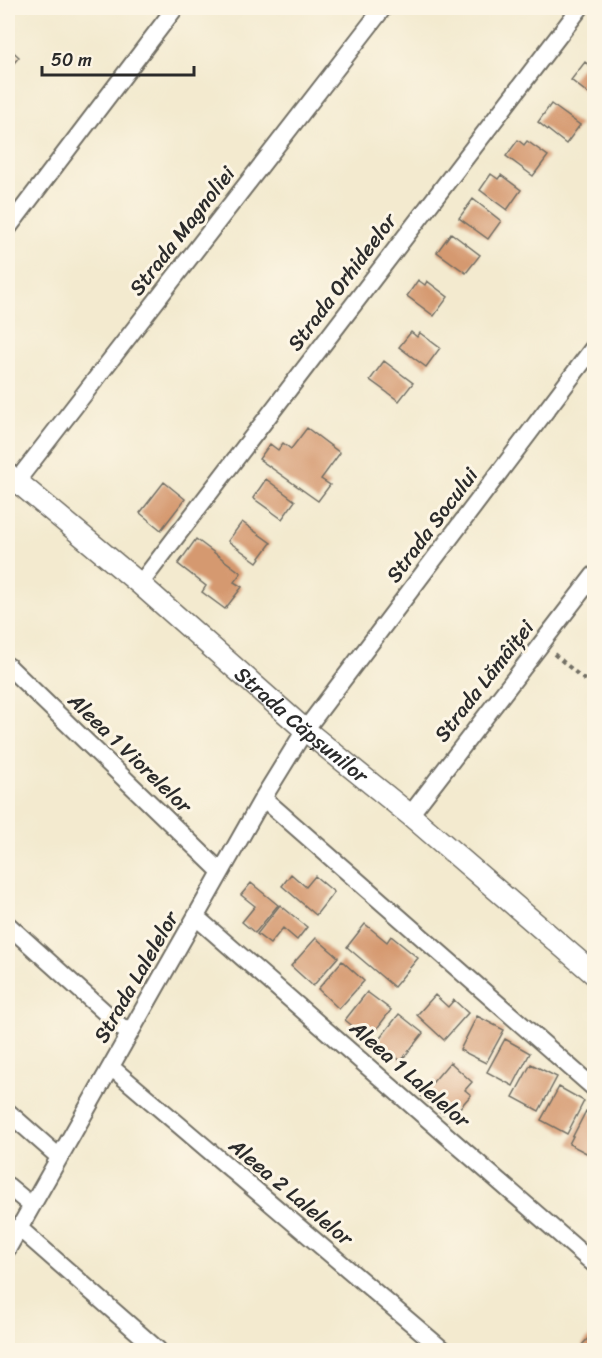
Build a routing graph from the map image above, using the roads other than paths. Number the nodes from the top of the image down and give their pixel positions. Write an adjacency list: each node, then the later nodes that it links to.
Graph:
1 (175, 8): 4 (street)
2 (383, 8): 6 (street, Strada Magnoliei)
3 (580, 8): 8 (street, Strada Orhideelor)
4 (8, 228)
5 (594, 347): 10 (street, Strada Socului)
6 (12, 478): 8 (street, Strada Căpșunilor)
7 (594, 575): 12 (street, Strada Lămâiței)
8 (140, 584): 10 (street, Strada Căpșunilor)
9 (8, 666): 13 (street, Aleea 1 Viorelelor)
10 (305, 730): 11 (street, Strada Lalelelor); 12 (street, Strada Căpșunilor)
11 (263, 798): 13 (street, Strada Lalelelor); 19 (street)
12 (410, 814): 16 (street, Strada Căpșunilor)
13 (221, 872): 14 (street, Strada Lalelelor)
14 (196, 917): 17 (street, Strada Lalelelor); 26 (street, Aleea 1 Lalelelor)
15 (8, 925): 17 (street)
16 (594, 974)
17 (129, 1034): 18 (street, Strada Lalelelor)
18 (111, 1067): 21 (street, Strada Lalelelor); 28 (street, Aleea 2 Lalelelor)
19 (594, 1088)
20 (8, 1112): 21 (street)
21 (59, 1157): 23 (street, Strada Lalelelor)
22 (8, 1186): 23 (street)
23 (32, 1206): 24 (street, Strada Lalelelor)
24 (19, 1228): 25 (street, Strada Lalelelor); 27 (street)
25 (8, 1248)
26 (594, 1264)
27 (158, 1350)
28 (443, 1350)

